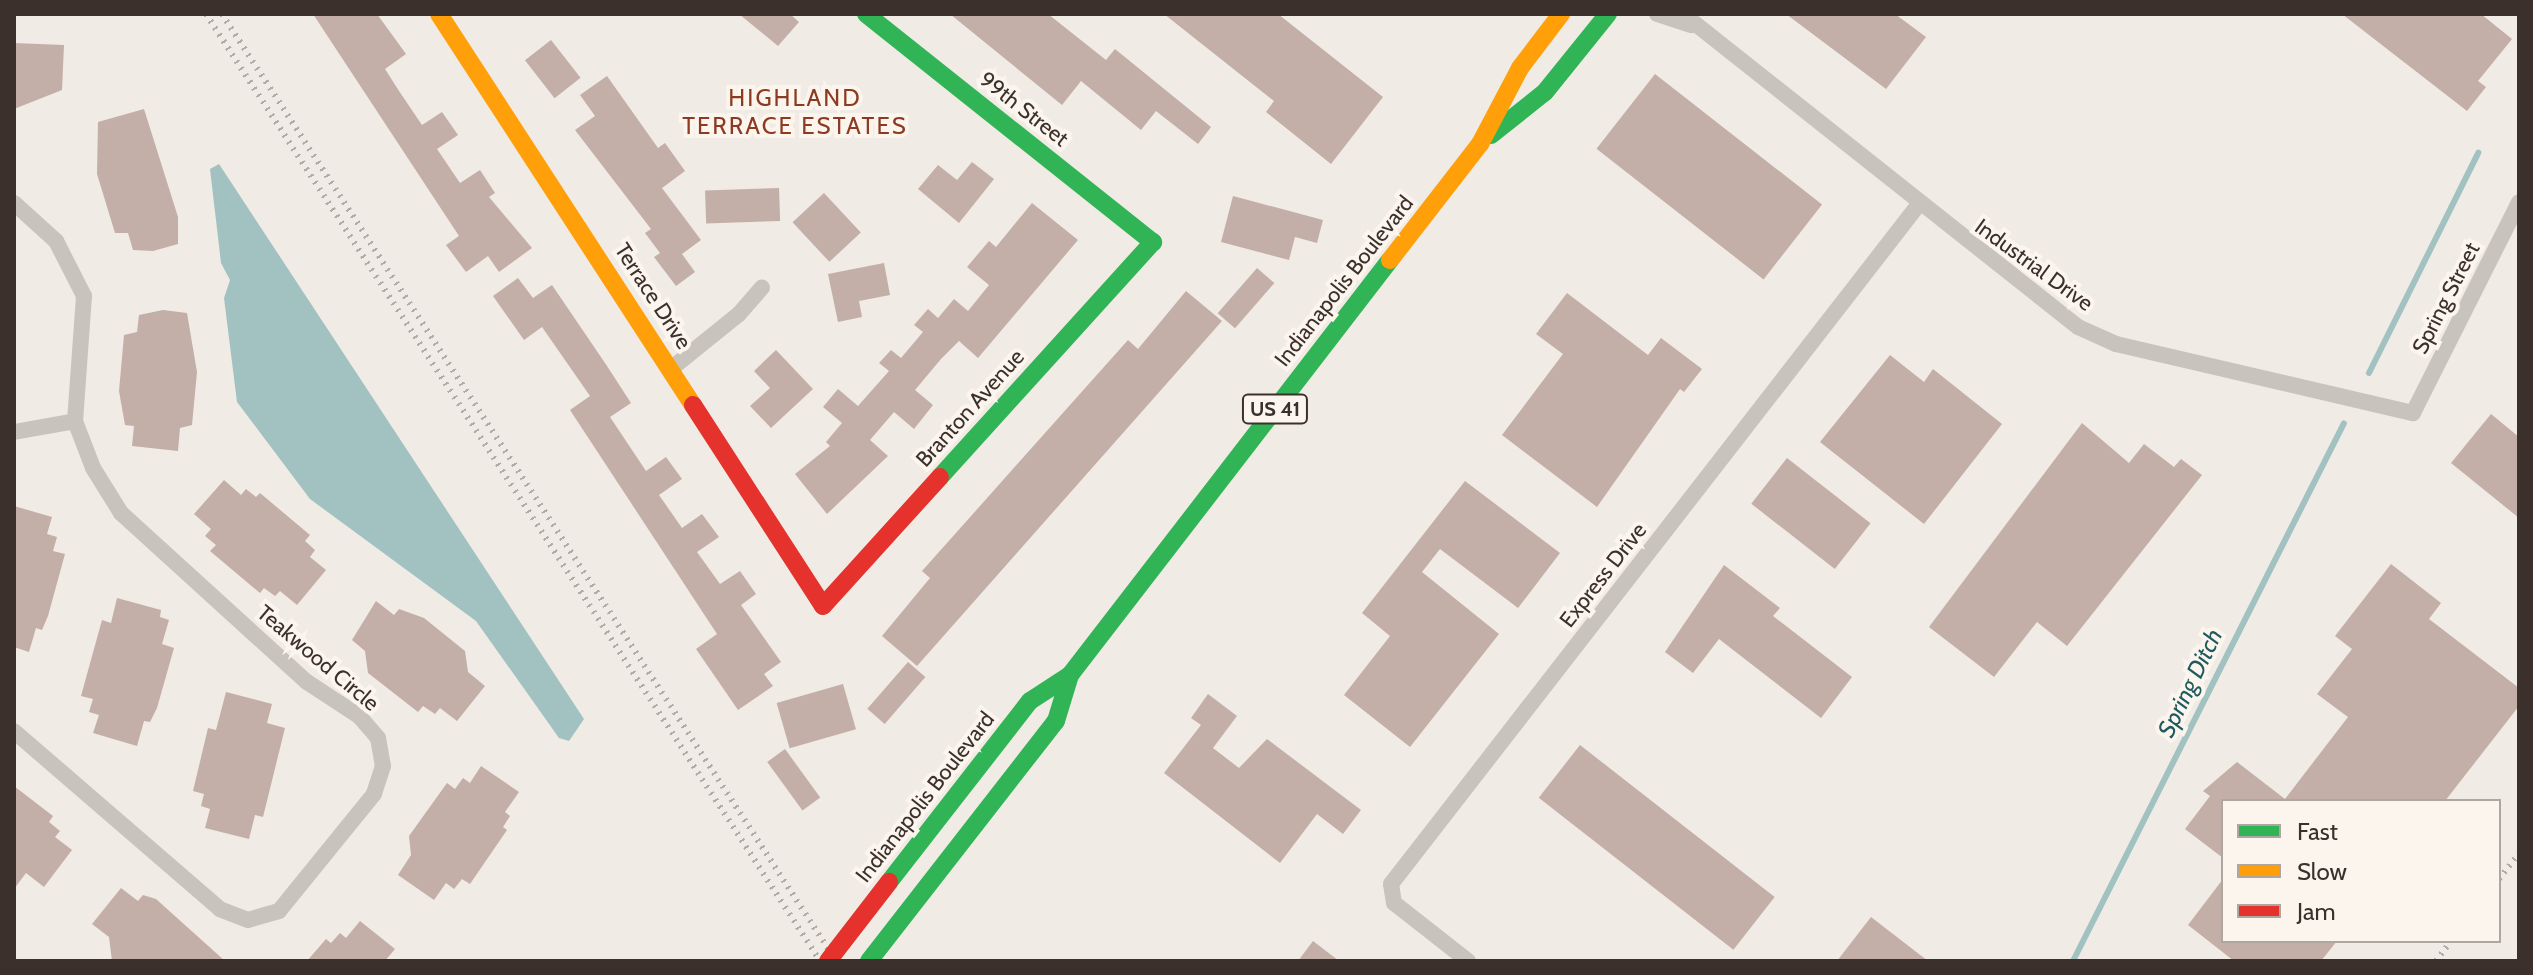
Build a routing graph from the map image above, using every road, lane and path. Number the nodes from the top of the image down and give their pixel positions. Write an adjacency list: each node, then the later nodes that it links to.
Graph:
1 (439, 14): 13 (main road, Terrace Drive)
2 (866, 14): 11 (main road, 99th Street)
3 (1561, 14): 7 (main road, Indianapolis Boulevard / US 41)
4 (1608, 14): 7 (main road, Indianapolis Boulevard / US 41)
5 (1657, 14): 6 (street, Industrial Drive)
6 (1687, 20): 10 (street, Industrial Drive)
7 (1480, 144): 18 (main road, Indianapolis Boulevard / US 41)
8 (2519, 202): 14 (street, Spring Street)
9 (14, 203): 15 (street, Teakwood Circle)
10 (1919, 204): 14 (street, Industrial Drive); 22 (street, Express Drive)
11 (1153, 242): 17 (main road, Branton Avenue)
12 (762, 288): 13 (street)
13 (672, 368): 17 (main road, Terrace Drive)
14 (2413, 413)
15 (75, 421): 16 (street); 19 (street, Teakwood Circle)
16 (14, 432)
17 (823, 606)
18 (1070, 675): 20 (main road, Indianapolis Boulevard / US 41, bridge); 21 (main road, Indianapolis Boulevard / US 41)
19 (14, 731)
20 (828, 961)
21 (869, 961)
22 (1468, 961)

